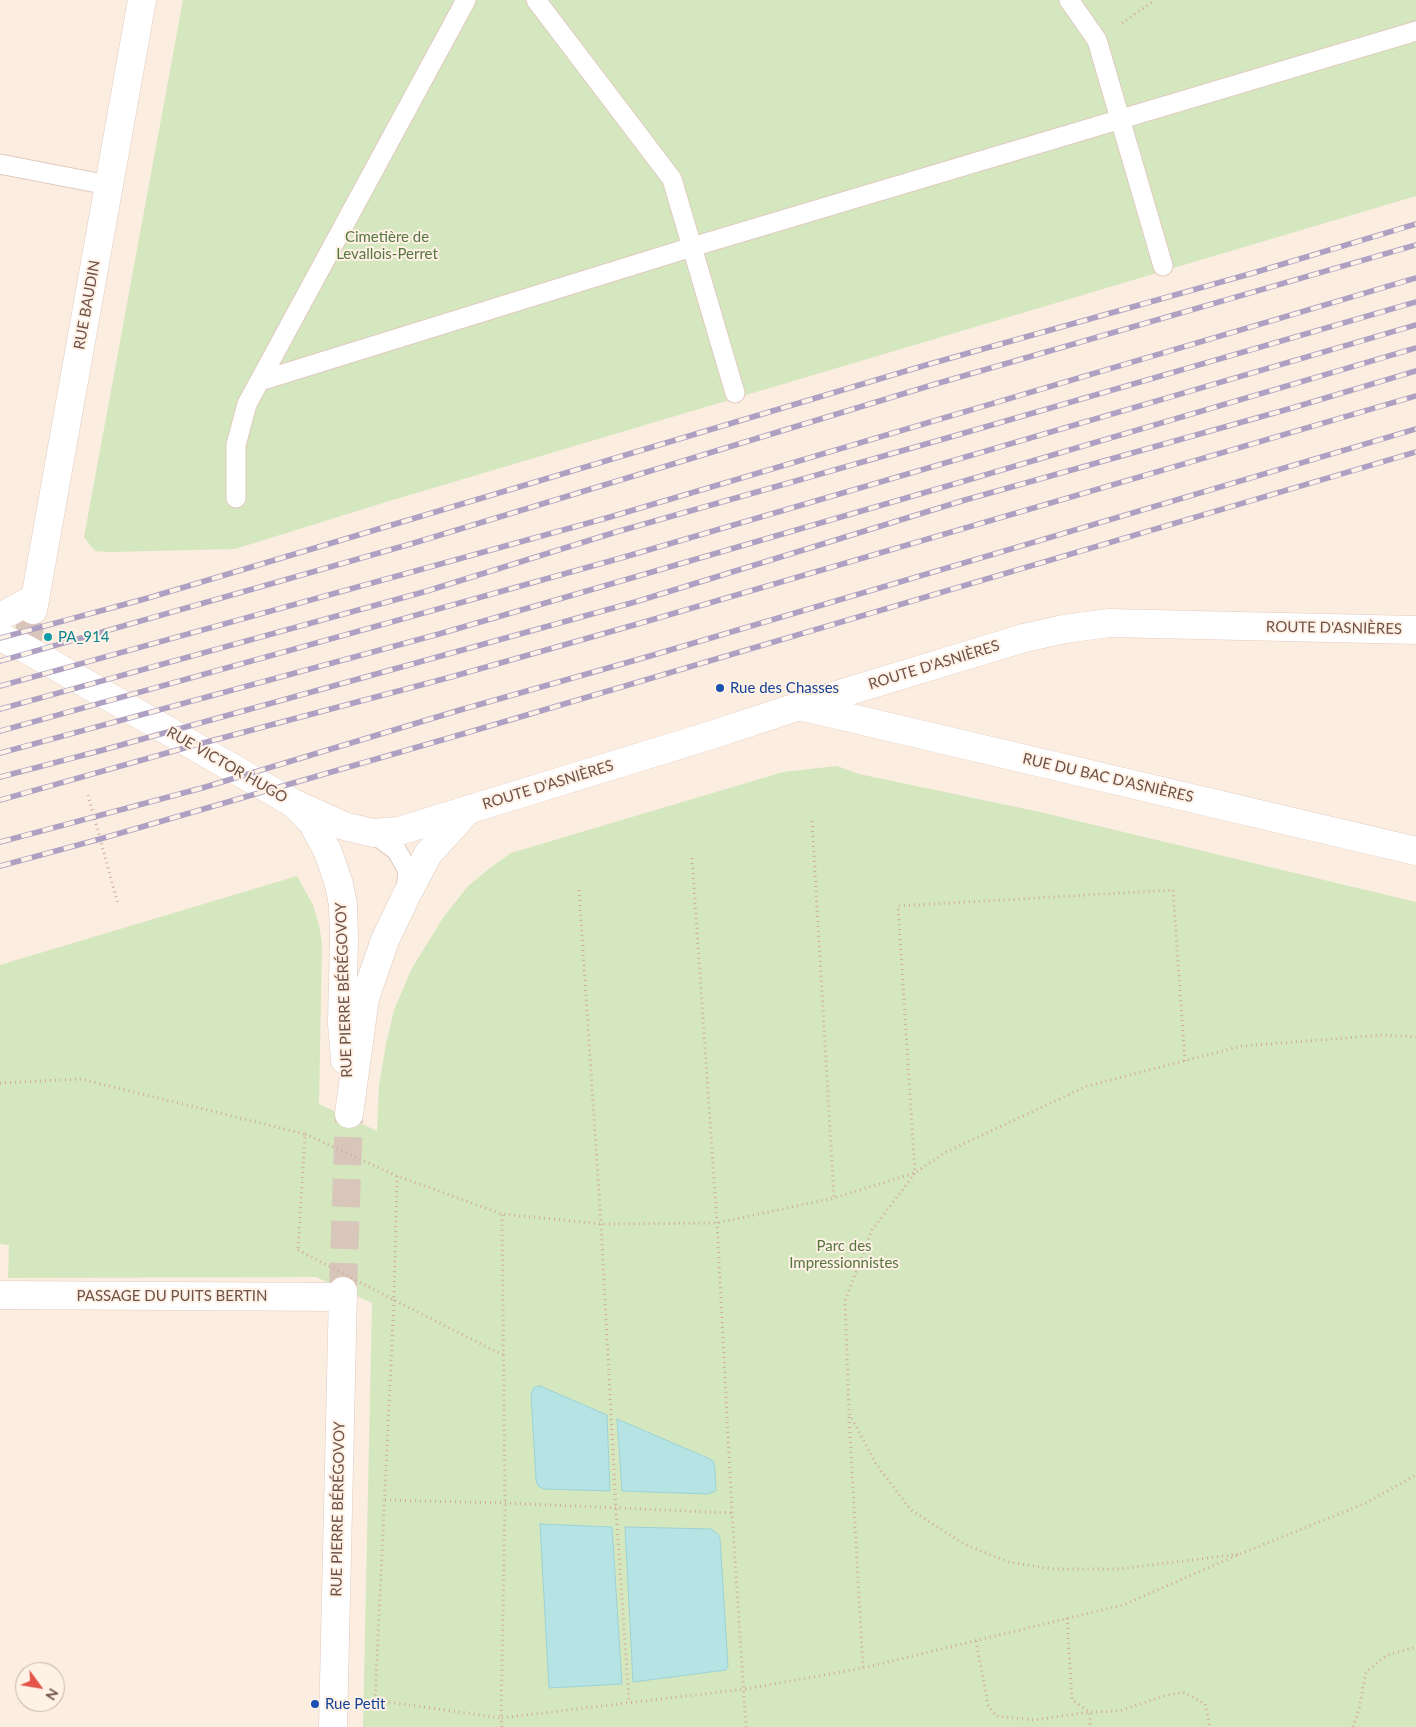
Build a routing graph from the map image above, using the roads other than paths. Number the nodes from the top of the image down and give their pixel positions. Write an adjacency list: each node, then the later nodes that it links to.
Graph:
1 (142, 0): 8 (street, RUE BAUDIN)
2 (466, 0): 11 (lane)
3 (536, 0): 9 (lane)
4 (1069, 0): 6 (lane)
5 (1416, 31): 6 (lane)
6 (1120, 119): 9 (lane); 10 (lane)
7 (0, 164): 8 (lane)
8 (108, 185): 14 (street, RUE BAUDIN)
9 (692, 247): 11 (lane); 12 (lane)
10 (1163, 266)
11 (260, 381): 13 (lane)
12 (735, 393)
13 (236, 498)
14 (0, 617)
15 (1416, 630): 17 (street, ROUTE D'ASNIÈRES)
16 (0, 637): 18 (street, RUE VICTOR HUGO)
17 (800, 706): 19 (street, ROUTE D'ASNIÈRES); 22 (street, RUE DU BAC D’ASNIÈRES)
18 (293, 803): 20 (street, RUE VICTOR HUGO); 23 (street, RUE PIERRE BÉRÉGOVOY)
19 (469, 809): 21 (street, RUE VICTOR HUGO); 24 (street, RUE PIERRE BÉRÉGOVOY)
20 (344, 826): 21 (street, RUE VICTOR HUGO); 23 (street)
21 (373, 833): 24 (lane, RUE PIERRE BÉRÉGOVOY)
22 (1416, 851)
23 (328, 852): 24 (street, RUE PIERRE BÉRÉGOVOY)
24 (406, 896)
25 (343, 1294): 26 (street, PASSAGE DU PUITS BERTIN); 27 (street, RUE PIERRE BÉRÉGOVOY)
26 (0, 1295)
27 (333, 1727)

